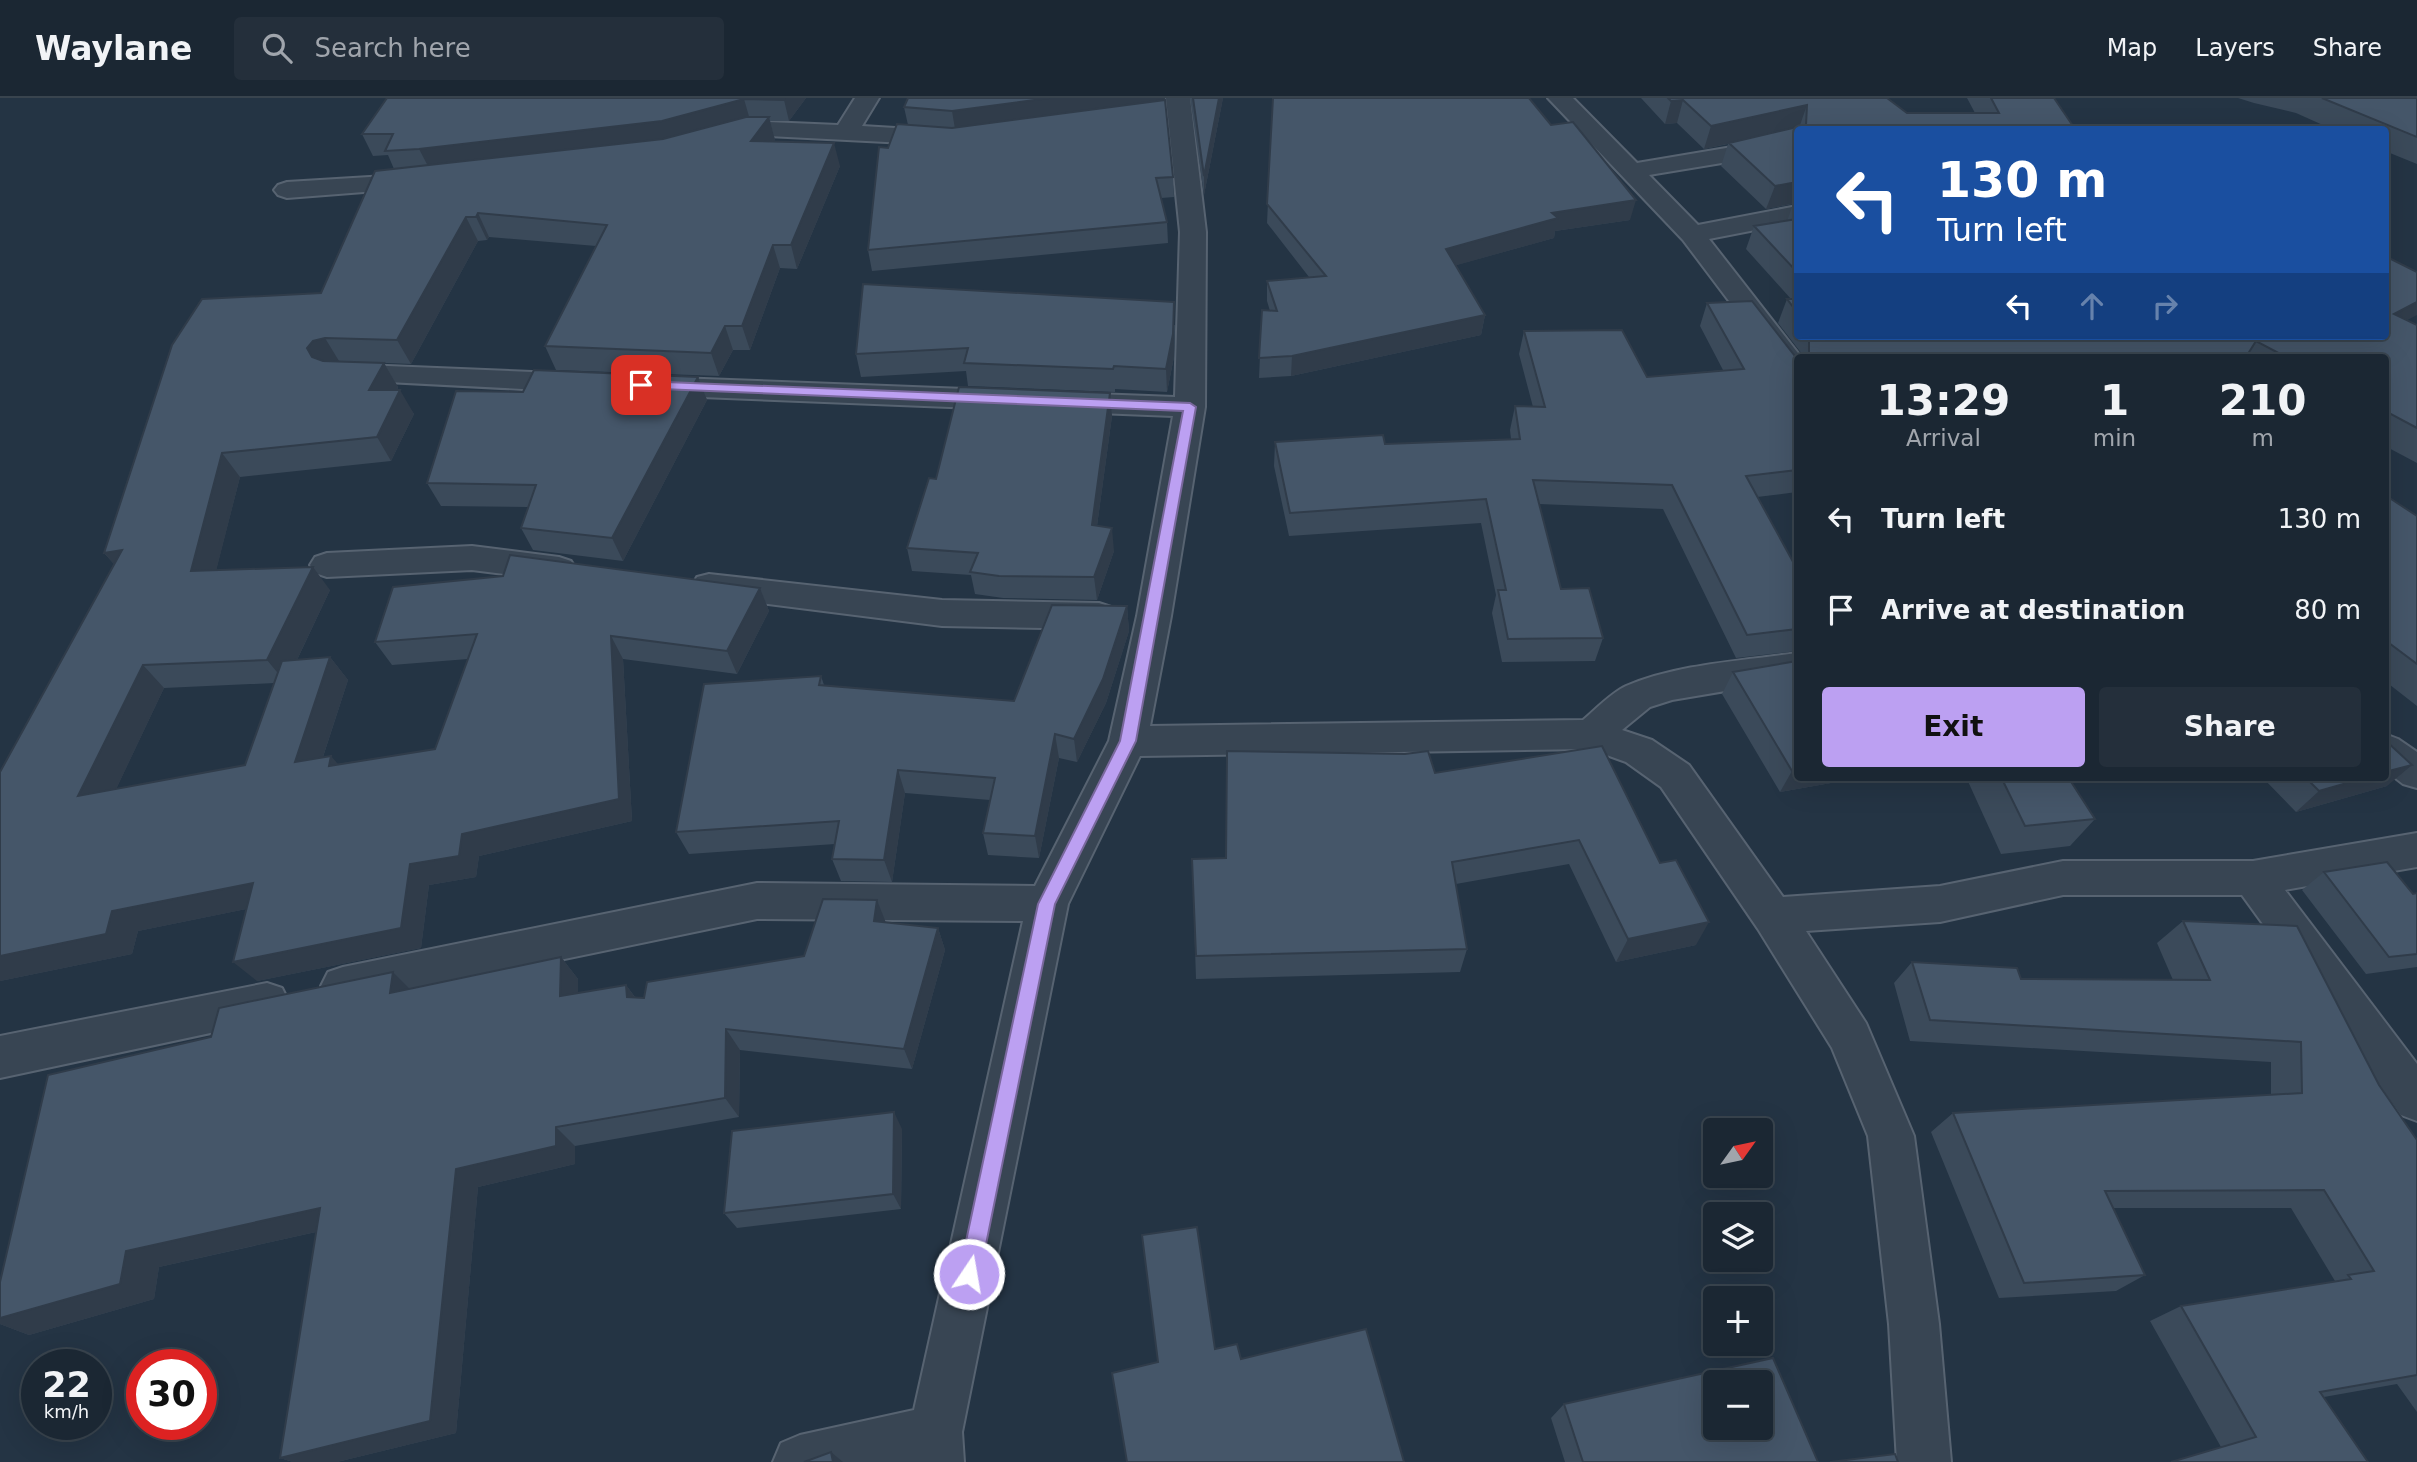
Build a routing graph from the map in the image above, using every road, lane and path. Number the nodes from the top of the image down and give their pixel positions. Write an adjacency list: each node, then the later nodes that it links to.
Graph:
1 (867, 98): 4 (street)
2 (1560, 98): 8 (street)
3 (1171, 105): 15 (street)
4 (847, 131): 5 (street); 7 (street)
5 (967, 138)
6 (1794, 138): 8 (street)
7 (700, 145)
8 (1631, 171): 12 (street)
9 (443, 179): 10 (street)
10 (287, 190)
11 (1794, 215): 12 (street)
12 (1692, 234): 13 (street)
13 (1794, 368)
14 (339, 373): 15 (street)
15 (1190, 407): 19 (street)
16 (327, 565): 17 (street)
17 (596, 573)
18 (679, 583): 19 (street)
19 (1154, 617): 23 (street)
20 (1794, 666): 21 (street)
21 (1637, 697): 22 (street); 24 (street)
22 (1591, 734): 23 (street); 24 (street)
23 (1128, 741): 29 (street)
24 (1639, 751): 30 (street)
25 (2389, 752): 26 (street)
26 (2417, 773)
27 (2417, 850): 28 (street)
28 (2253, 878): 30 (street); 32 (street)
29 (1047, 904): 31 (street); 33 (street)
30 (1773, 916): 35 (street)
31 (0, 1056)
32 (2417, 1100)
33 (937, 1447): 34 (street)
34 (800, 1462)
35 (1924, 1462)

